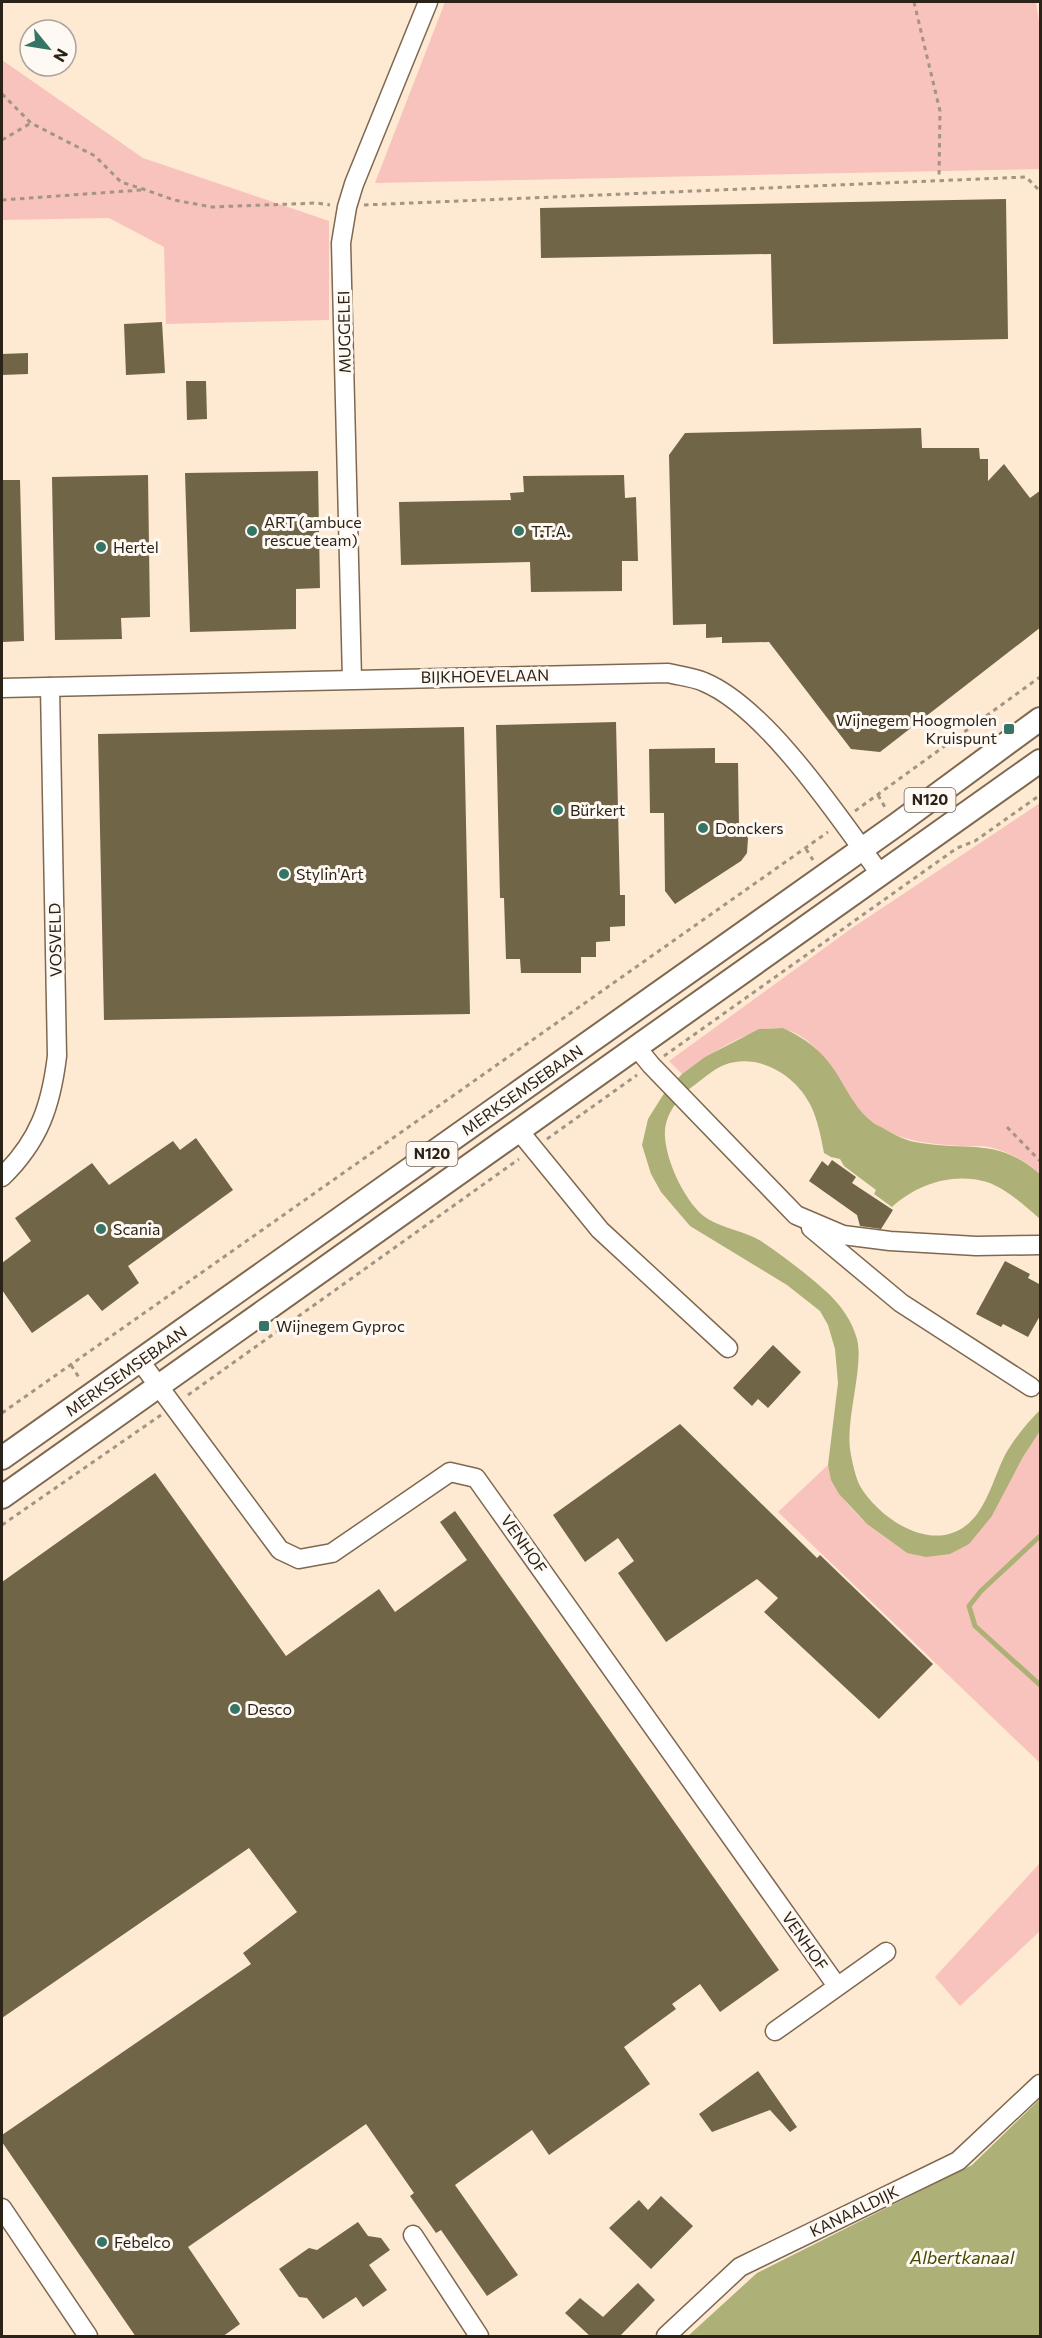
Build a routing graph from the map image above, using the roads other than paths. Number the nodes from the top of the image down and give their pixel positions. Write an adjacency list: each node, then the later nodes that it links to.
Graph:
1 (428, 2): 2 (street, MUGGELEI)
2 (352, 679): 3 (street, BIJKHOEVELAAN); 7 (street, BIJKHOEVELAAN)
3 (50, 687): 4 (street, BIJKHOEVELAAN); 11 (street, VOSVELD)
4 (2, 688)
5 (1041, 719): 7 (main road, MERKSEMSEBAAN / N120)
6 (1041, 761): 8 (main road, MERKSEMSEBAAN / N120)
7 (862, 849): 8 (street, BIJKHOEVELAAN); 15 (main road, MERKSEMSEBAAN / N120)
8 (881, 875): 9 (main road, MERKSEMSEBAAN / N120)
9 (644, 1057): 10 (main road, MERKSEMSEBAAN / N120); 12 (street)
10 (526, 1141): 14 (street); 16 (main road, MERKSEMSEBAAN / N120)
11 (2, 1177)
12 (795, 1215): 13 (street); 17 (street)
13 (1041, 1245)
14 (728, 1348)
15 (140, 1361): 16 (street, VENHOF); 18 (main road, MERKSEMSEBAAN / N120)
16 (159, 1387): 19 (main road, MERKSEMSEBAAN / N120); 21 (street, VENHOF)
17 (1031, 1387)
18 (2, 1458)
19 (2, 1497)
20 (886, 1952): 21 (street)
21 (837, 1986): 22 (street)
22 (775, 2031)
23 (1041, 2084): 28 (street, KANAALDIJK)
24 (2, 2208): 26 (street)
25 (413, 2235): 27 (street)
26 (88, 2337)
27 (478, 2337)
28 (666, 2337)

